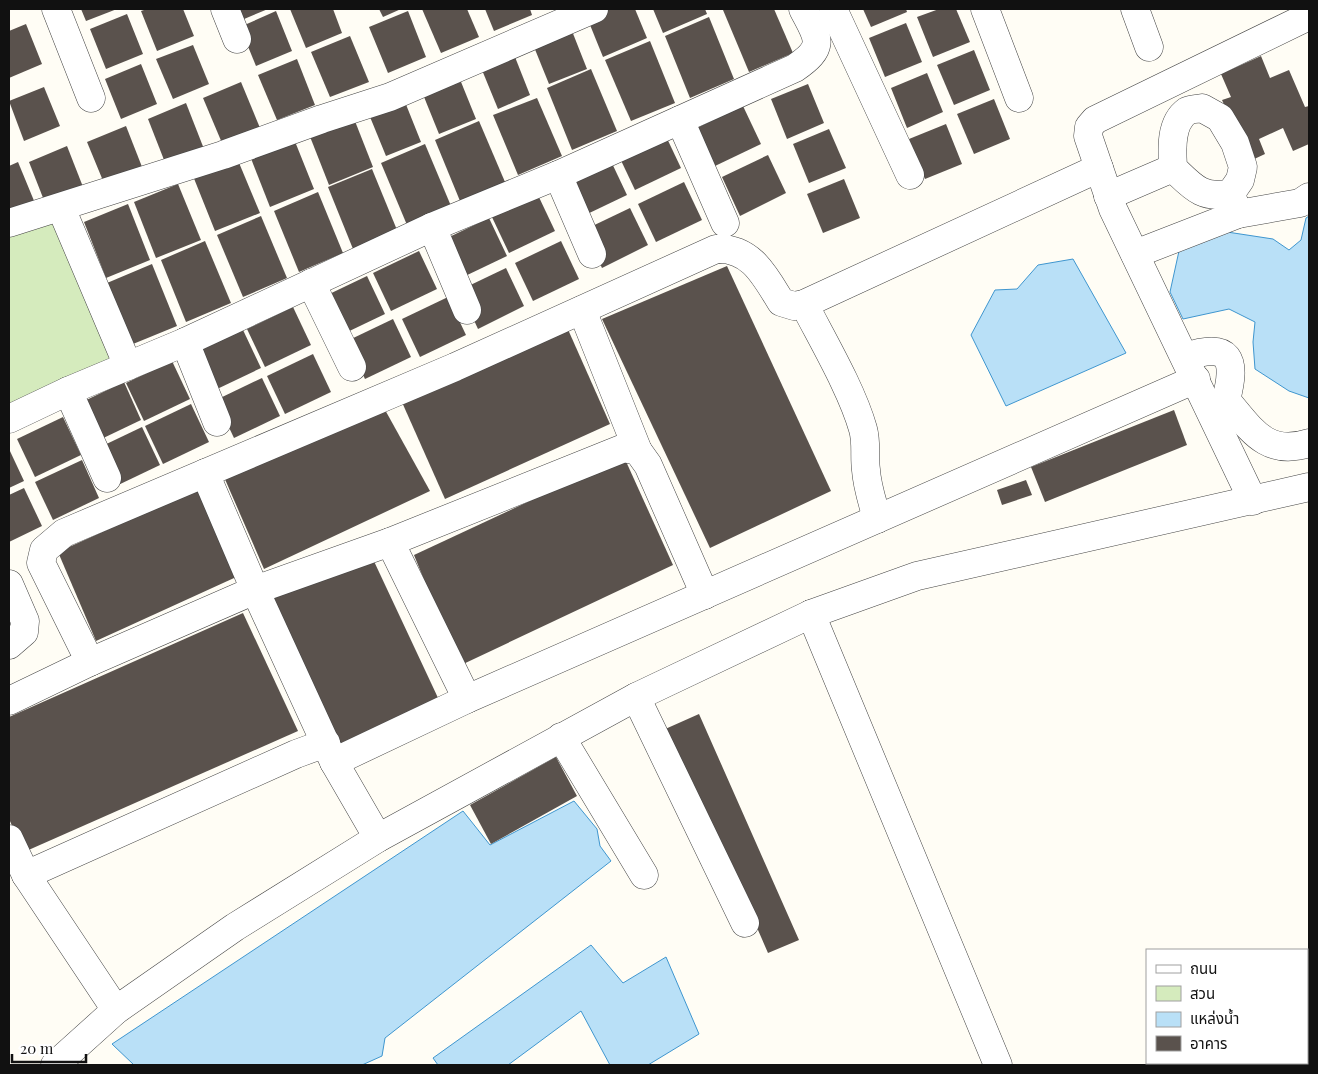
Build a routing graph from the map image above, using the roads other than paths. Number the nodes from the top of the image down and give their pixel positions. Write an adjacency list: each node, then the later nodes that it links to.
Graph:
1 (56, 9): 11 (street)
2 (225, 9): 9 (street)
3 (594, 9): 21 (street)
4 (803, 9): 13 (street)
5 (833, 9): 17 (street)
6 (985, 9): 12 (street)
7 (1135, 9): 10 (street)
8 (1309, 16): 14 (street)
9 (237, 39)
10 (1149, 46)
11 (90, 98)
12 (1019, 98)
13 (680, 120): 16 (street); 22 (street)
14 (1099, 168): 18 (street); 28 (street)
15 (1172, 168): 18 (street); 20 (street); 20 (street)
16 (558, 175): 24 (street); 25 (street)
17 (910, 175)
18 (1108, 196): 26 (street)
19 (1309, 197): 20 (street)
20 (1234, 204): 26 (street)
21 (61, 208): 23 (street); 32 (street)
22 (725, 223)
23 (9, 224)
24 (432, 227): 27 (street); 29 (street)
25 (592, 254)
26 (1135, 254): 34 (street)
27 (312, 283): 31 (street); 33 (street)
28 (804, 304): 30 (street); 45 (street)
29 (467, 310)
30 (582, 310): 40 (street); 41 (street)
31 (185, 342): 32 (street); 38 (street)
32 (128, 366): 35 (street)
33 (352, 367)
34 (1190, 368): 36 (street); 36 (street); 45 (street)
35 (68, 391): 37 (street); 42 (street)
36 (1218, 402): 39 (street); 44 (street)
37 (9, 419)
38 (217, 422)
39 (1309, 443)
40 (638, 451): 46 (street); 49 (street)
41 (205, 473): 48 (street); 52 (street)
42 (107, 478)
43 (1309, 487): 44 (street)
44 (1253, 501): 50 (street)
45 (877, 519): 49 (street)
46 (390, 542): 48 (street); 54 (street)
47 (9, 584): 51 (street)
48 (254, 590): 52 (street); 57 (street)
49 (704, 595): 54 (street)
50 (811, 614): 53 (street); 65 (street)
51 (9, 644)
52 (90, 662): 55 (street)
53 (636, 696): 56 (street); 62 (street)
54 (467, 699): 57 (street)
55 (9, 701)
56 (561, 737): 59 (street); 61 (street)
57 (330, 753): 59 (street); 60 (street)
58 (9, 838): 60 (street)
59 (378, 838): 63 (street)
60 (26, 875): 63 (street)
61 (644, 875)
62 (745, 923)
63 (116, 1010): 64 (street)
64 (55, 1065)
65 (998, 1065)

